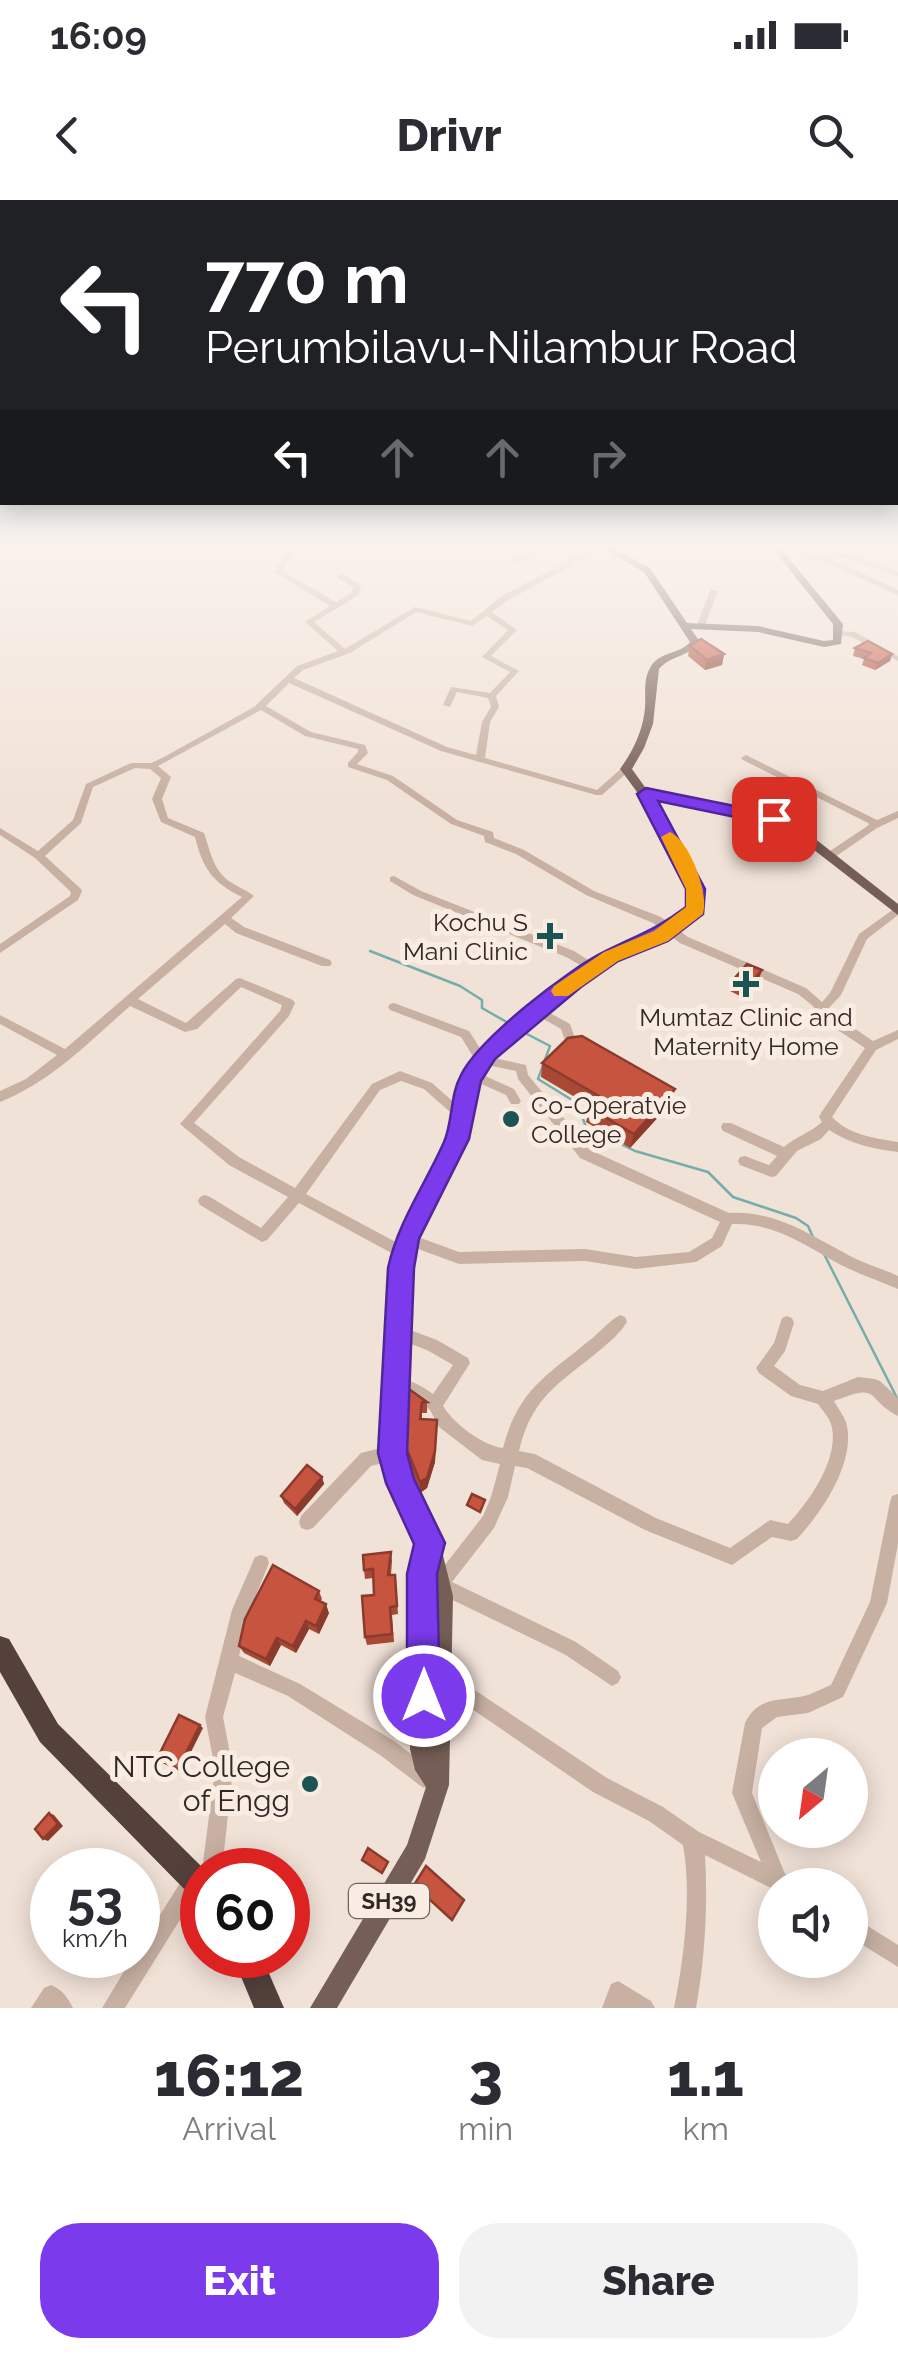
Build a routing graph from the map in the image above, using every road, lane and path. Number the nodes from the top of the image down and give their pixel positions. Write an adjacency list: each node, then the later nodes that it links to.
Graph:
1 (316, 628): 8 (street)
2 (383, 628): 8 (street)
3 (511, 628): 11 (street)
4 (685, 628): 17 (main road)
5 (741, 628): 7 (main road)
6 (838, 628): 7 (main road)
7 (840, 633): 9 (street)
8 (344, 652): 10 (street)
9 (898, 659)
10 (288, 679): 13 (street); 15 (street)
11 (492, 696): 12 (street); 15 (street)
12 (446, 705)
13 (260, 706): 16 (street); 27 (street)
14 (746, 758): 20 (street)
15 (480, 759): 17 (street)
16 (152, 766): 23 (street); 26 (street)
17 (626, 769): 18 (main road)
18 (646, 794): 22 (main road); 27 (main road)
19 (898, 814): 20 (street)
20 (874, 826): 22 (street)
21 (0, 832): 23 (street)
22 (831, 855): 25 (main road)
23 (39, 856): 28 (street)
24 (394, 878): 30 (street)
25 (898, 911): 34 (street)
26 (221, 921): 29 (street); 31 (street)
27 (668, 932): 30 (main road); 34 (street)
28 (0, 948)
29 (326, 963)
30 (593, 968): 33 (main road)
31 (128, 1000): 39 (street); 50 (street)
32 (394, 1007): 40 (street)
33 (538, 1010): 37 (street); 40 (main road)
34 (821, 1010): 38 (street)
35 (0, 1019): 39 (street)
36 (898, 1034): 38 (street)
37 (572, 1046)
38 (872, 1047): 45 (street)
39 (66, 1055): 42 (street)
40 (481, 1060): 41 (main road); 52 (street)
41 (472, 1075): 43 (street); 44 (main road)
42 (0, 1097)
43 (515, 1101)
44 (462, 1116): 50 (street); 53 (main road)
45 (828, 1124): 47 (street); 48 (street)
46 (727, 1126): 48 (street)
47 (898, 1147)
48 (786, 1154): 49 (street)
49 (745, 1161)
50 (296, 1197): 51 (street); 53 (street)
51 (204, 1201)
52 (728, 1219): 53 (street); 54 (street)
53 (405, 1245): 57 (main road)
54 (898, 1283)
55 (620, 1322): 63 (street)
56 (787, 1323): 59 (street)
57 (397, 1332): 58 (main road); 60 (street)
58 (394, 1385): 60 (street); 62 (main road)
59 (823, 1398): 61 (street); 63 (street)
60 (434, 1405): 63 (street)
61 (898, 1408)
62 (392, 1453): 65 (street); 66 (main road)
63 (511, 1457): 68 (street)
64 (898, 1502): 77 (street)
65 (307, 1522)
66 (430, 1543): 68 (main road, SH39); 73 (main road)
67 (261, 1563): 70 (street)
68 (440, 1585): 71 (street); 72 (main road, SH39)
69 (0, 1648): 76 (highway)
70 (229, 1660): 73 (street); 75 (street)
71 (612, 1677)
72 (443, 1679): 73 (main road, SH39); 74 (street)
73 (438, 1785): 87 (main road, SH39)
74 (692, 1839): 78 (street); 90 (street)
75 (209, 1848)
76 (180, 1857)
77 (776, 1868)
78 (758, 1871)
79 (180, 1912): 85 (street)
80 (868, 1937): 81 (street)
81 (898, 1957)
82 (256, 1978): 86 (highway)
83 (42, 2008): 84 (street)
84 (62, 2008)
85 (113, 2008)
86 (269, 2008)
87 (323, 2008)
88 (613, 2008): 89 (street)
89 (644, 2008)
90 (684, 2008)

